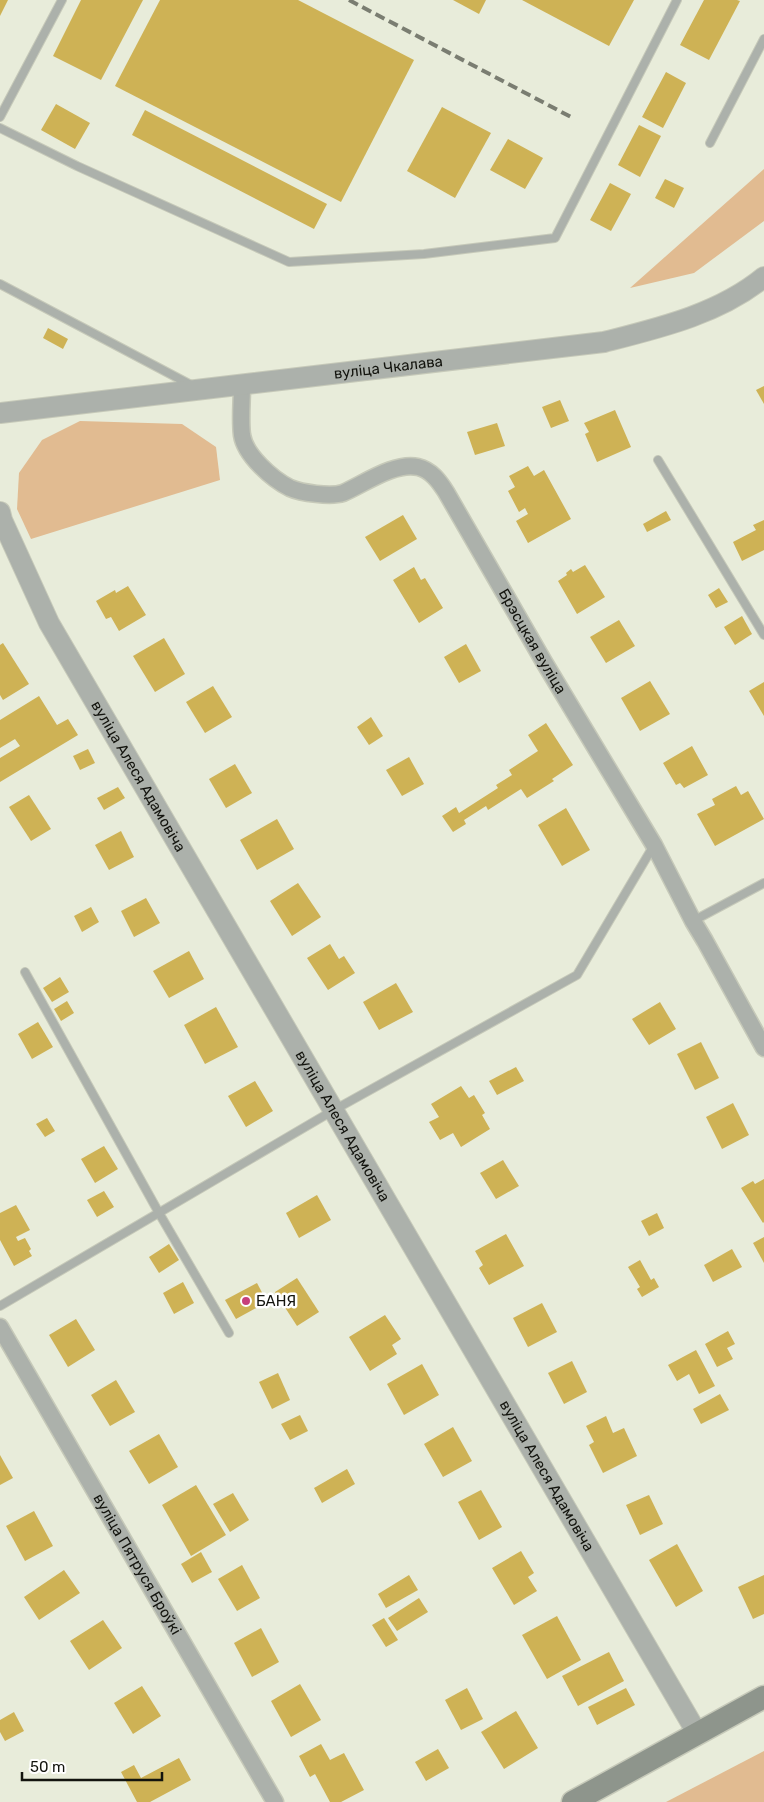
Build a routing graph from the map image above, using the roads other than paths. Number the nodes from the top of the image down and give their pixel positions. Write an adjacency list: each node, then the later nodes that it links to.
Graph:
1 (62, 0): 4 (lane)
2 (677, 0): 5 (lane)
3 (764, 39): 6 (lane)
4 (0, 117)
5 (0, 128)
6 (710, 143)
7 (764, 277): 9 (street, вуліца Чкалава)
8 (0, 284): 10 (lane)
9 (242, 385): 10 (street, вуліца Чкалава); 15 (street, Брэсцкая вуліца)
10 (199, 389): 11 (street, вуліца Чкалава)
11 (0, 413)
12 (658, 460): 14 (lane)
13 (0, 512): 20 (street, вуліца Алеся Адамовіча)
14 (764, 635)
15 (654, 845): 17 (street, Брэсцкая вуліца); 20 (lane)
16 (764, 883): 17 (lane)
17 (693, 921): 19 (street, Брэсцкая вуліца)
18 (25, 972): 21 (lane)
19 (764, 1048)
20 (334, 1110): 21 (lane); 26 (street, вуліца Алеся Адамовіча)
21 (159, 1213): 22 (lane); 24 (lane)
22 (0, 1306)
23 (0, 1327): 27 (street, вуліца Пятруся Броўкі)
24 (229, 1333)
25 (764, 1697): 26 (main road)
26 (697, 1733): 28 (main road)
27 (275, 1802)
28 (573, 1802)

